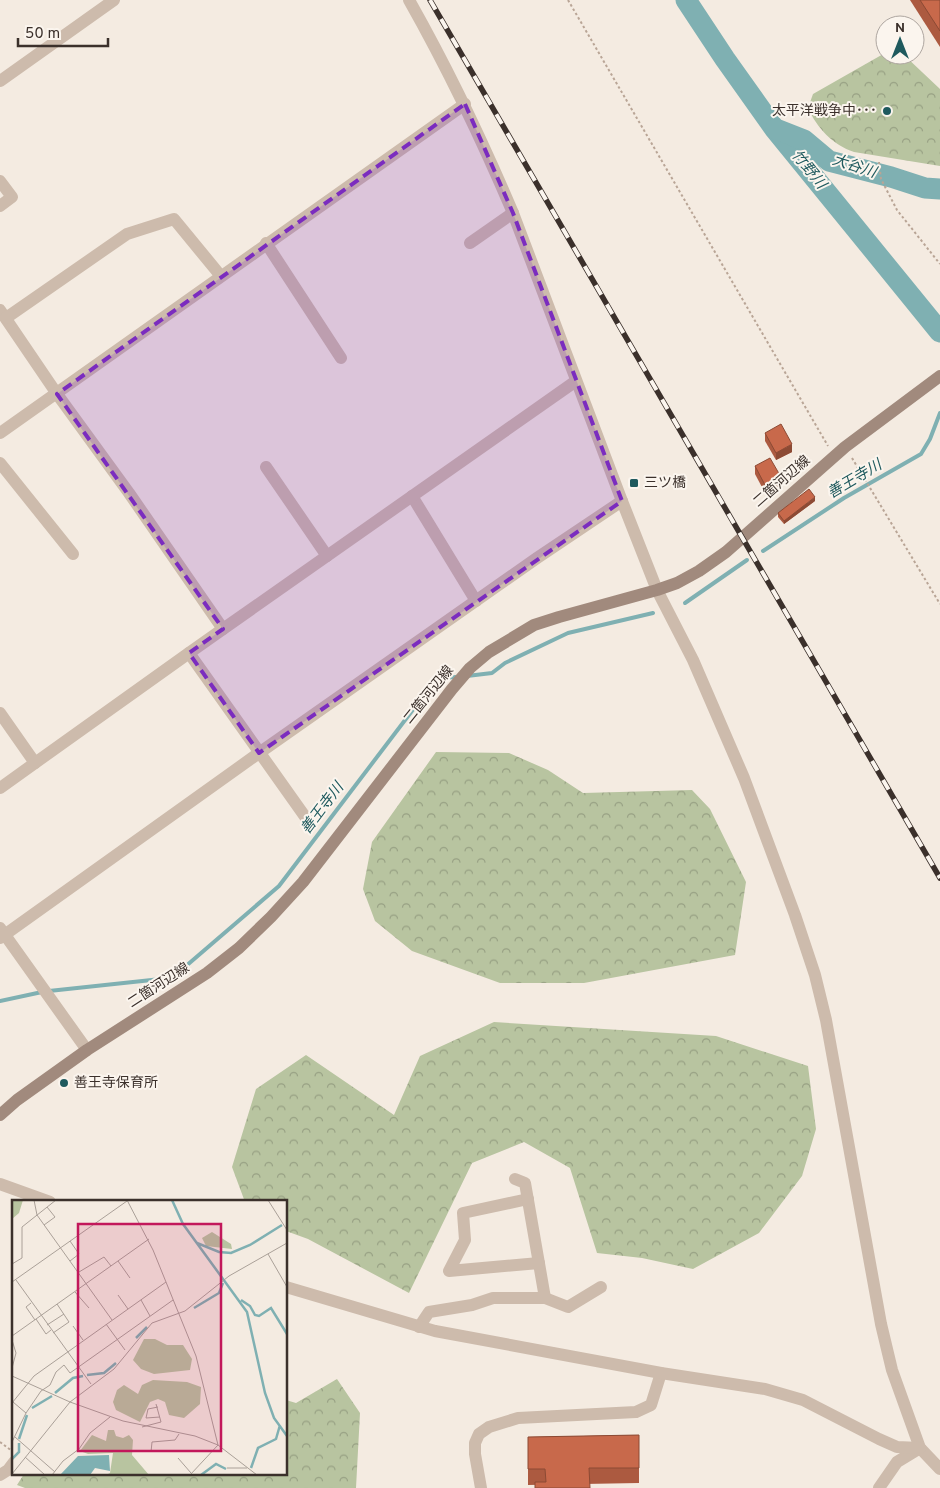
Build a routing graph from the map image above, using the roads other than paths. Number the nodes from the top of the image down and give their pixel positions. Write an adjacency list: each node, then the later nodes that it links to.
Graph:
1 (114, 0): 3 (street)
2 (409, 0): 4 (street)
3 (0, 81)
4 (464, 104): 7 (street); 8 (street)
5 (0, 181): 6 (street)
6 (0, 206)
7 (512, 213): 9 (street); 14 (street)
8 (266, 243): 10 (street); 12 (street)
9 (470, 243)
10 (220, 275): 11 (street); 15 (street)
11 (3, 314): 15 (street)
12 (341, 358)
13 (938, 377): 23 (main road, 二箇河辺線)
14 (576, 381): 19 (street); 20 (street)
15 (57, 394): 16 (street); 25 (street)
16 (0, 433)
17 (0, 463): 21 (street)
18 (266, 467): 22 (street)
19 (412, 496): 22 (street); 24 (street)
20 (622, 501): 23 (street); 24 (street)
21 (73, 554)
22 (327, 556): 25 (street)
23 (657, 590): 33 (main road, 二箇河辺線); 45 (street)
24 (476, 601): 28 (street)
25 (223, 629): 26 (street)
26 (189, 653): 28 (street); 29 (street)
27 (0, 713): 29 (street)
28 (259, 753): 31 (street); 32 (street)
29 (35, 763): 30 (street)
30 (0, 788)
31 (311, 825)
32 (2, 934): 33 (street)
33 (87, 1050): 34 (main road, 二箇河辺線)
34 (0, 1115)
35 (515, 1179): 37 (street)
36 (0, 1184): 38 (street)
37 (528, 1199): 39 (street); 39 (street)
38 (44, 1200)
39 (539, 1263): 42 (street)
40 (601, 1287): 42 (street)
41 (288, 1288): 43 (street)
42 (545, 1298): 43 (street)
43 (419, 1326): 44 (street)
44 (661, 1373): 45 (street); 49 (street)
45 (920, 1448): 47 (street); 50 (street)
46 (12, 1465): 48 (street)
47 (940, 1469)
48 (0, 1475)
49 (481, 1488)
50 (879, 1488)

